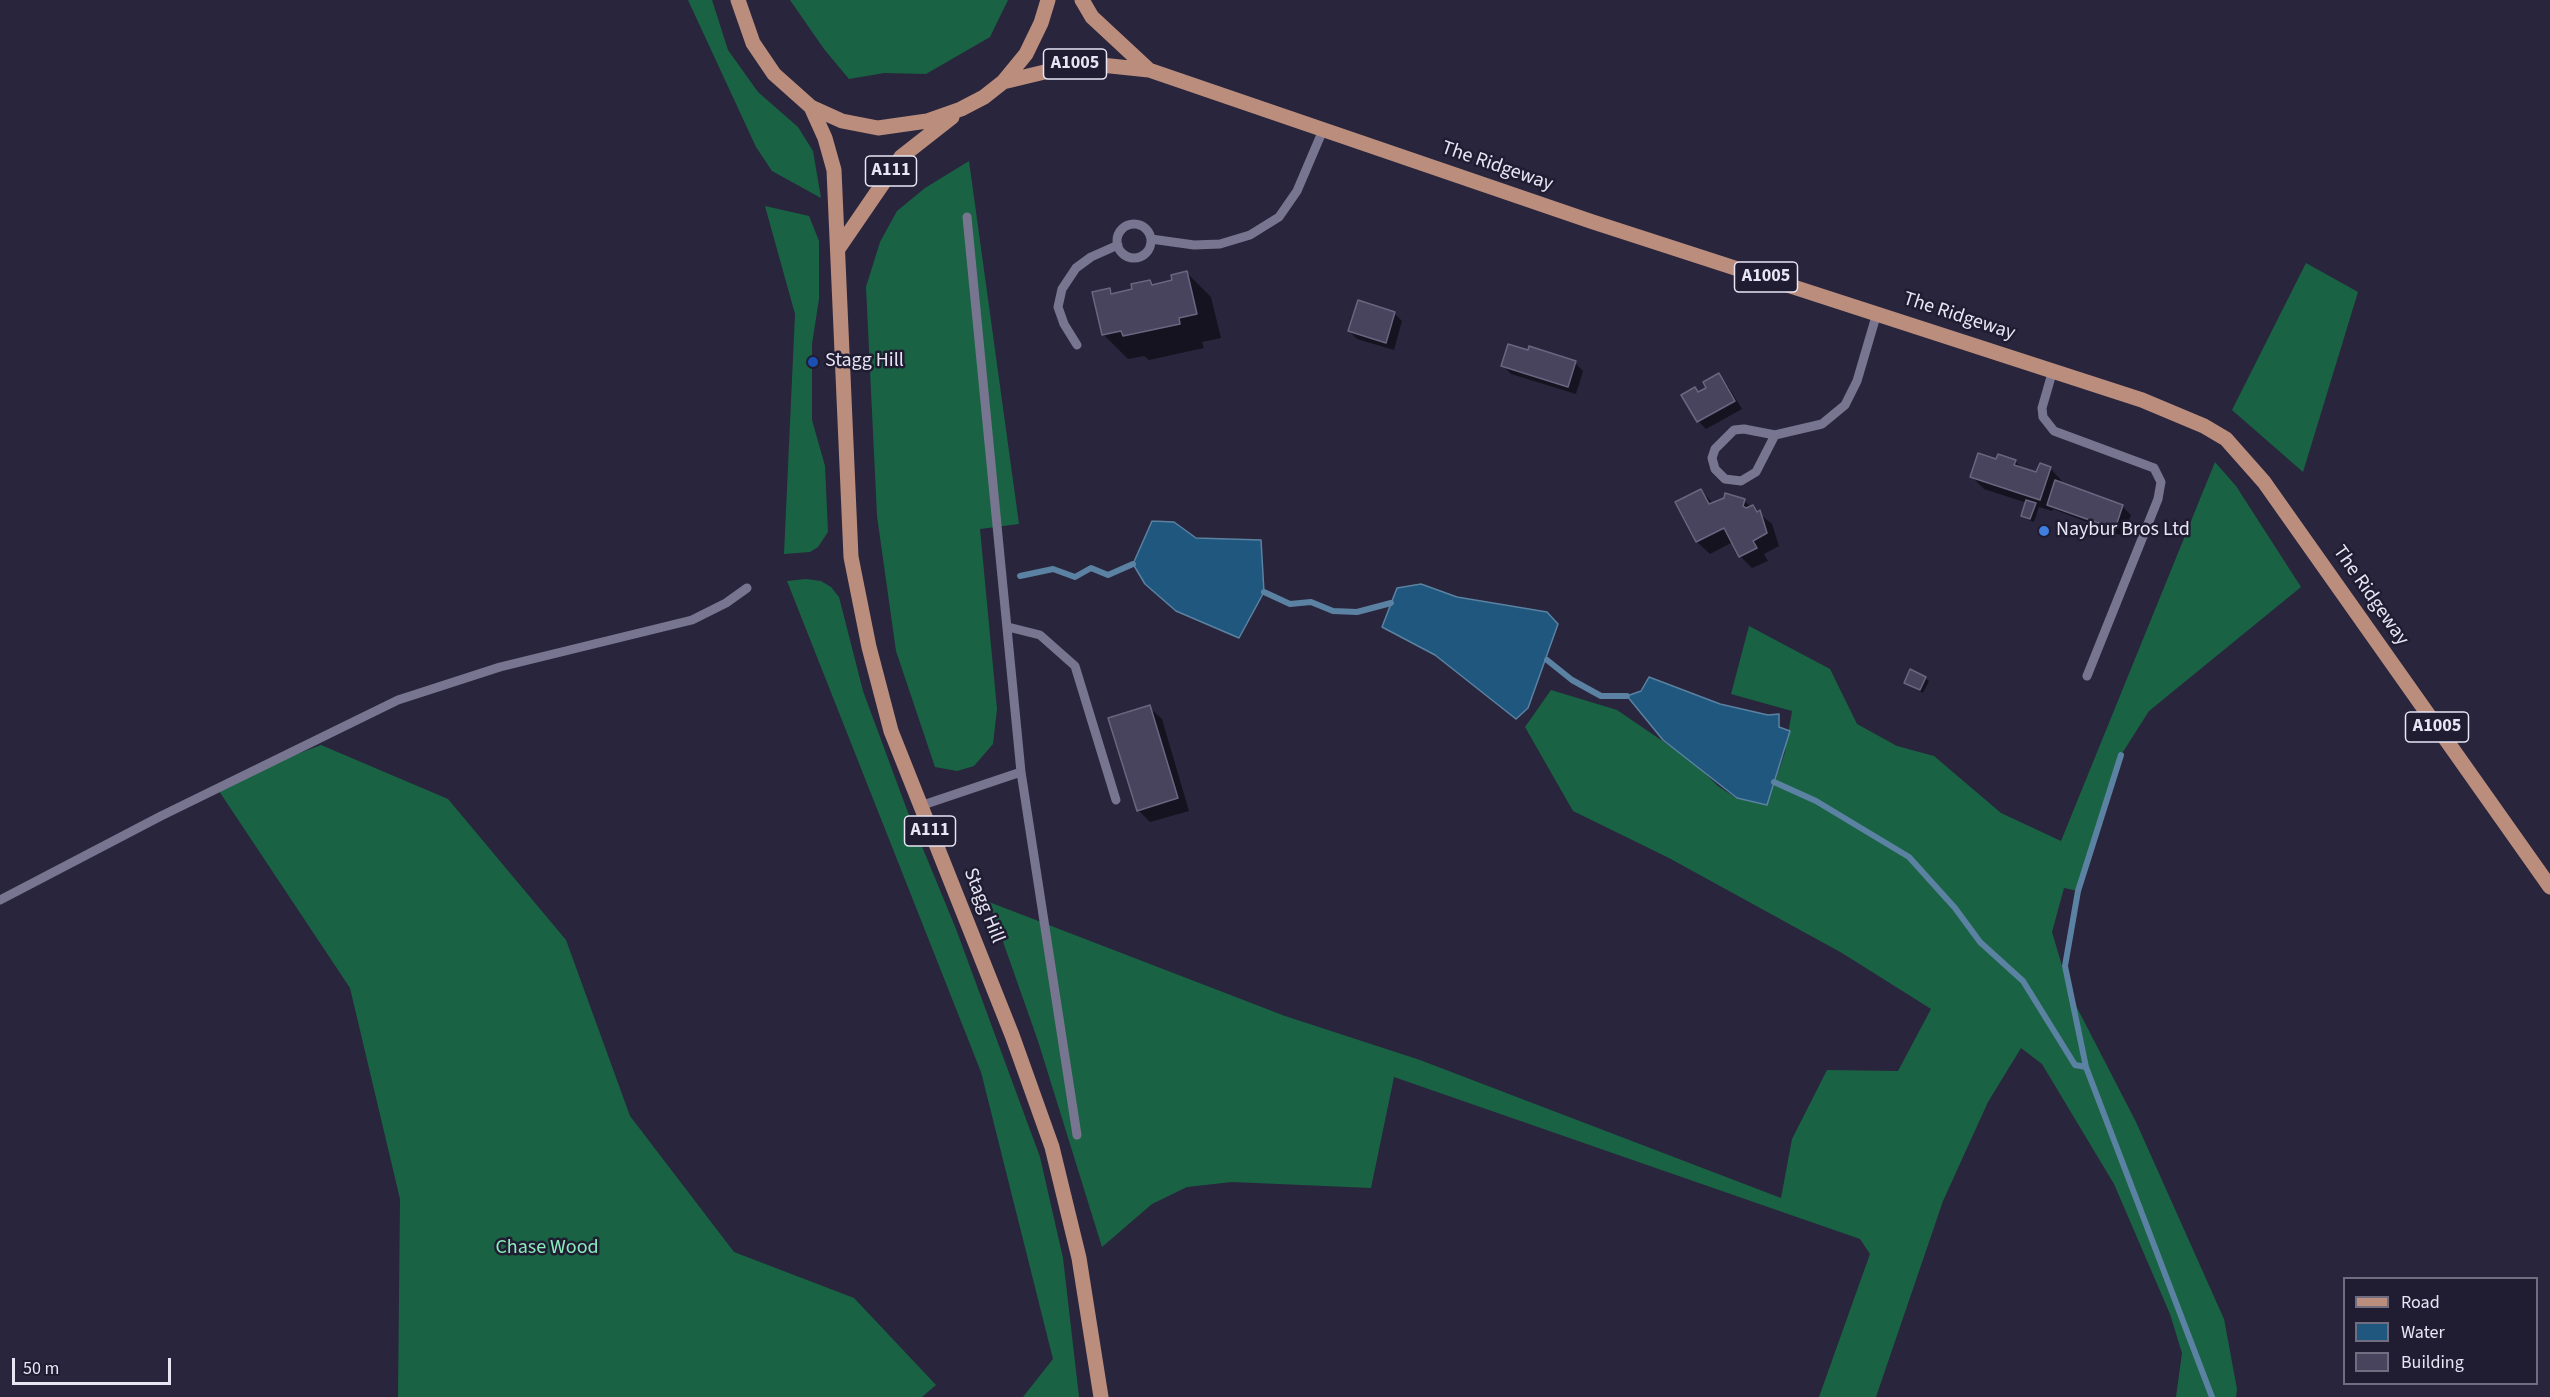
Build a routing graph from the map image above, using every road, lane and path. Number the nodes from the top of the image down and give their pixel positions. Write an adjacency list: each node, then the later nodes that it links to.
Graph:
1 (738, 0): 6 (main road)
2 (1048, 0): 5 (main road)
3 (1082, 0): 4 (main road, The Ridgeway / A1005)
4 (1149, 70): 5 (main road, The Ridgeway / A1005); 8 (main road, The Ridgeway / A1005)
5 (1003, 82): 7 (main road)
6 (811, 107): 7 (main road); 12 (main road, Stagg Hill / A111)
7 (961, 110): 12 (main road, A111)
8 (1323, 130): 10 (lane); 13 (main road, The Ridgeway / A1005)
9 (967, 217): 18 (lane)
10 (1151, 239): 11 (lane); 11 (lane)
11 (1118, 245): 14 (lane)
12 (838, 249): 22 (main road, Stagg Hill / A111)
13 (1877, 313): 15 (main road, The Ridgeway / A1005); 16 (lane)
14 (1077, 345)
15 (2053, 370): 19 (lane); 23 (main road, The Ridgeway / A1005)
16 (1775, 435): 16 (lane)
17 (747, 588): 24 (lane)
18 (1008, 627): 20 (lane); 21 (lane)
19 (2086, 676)
20 (1022, 772): 22 (lane); 25 (lane)
21 (1116, 800)
22 (920, 806): 26 (main road, Stagg Hill / A111)
23 (2550, 887)
24 (0, 900)
25 (1077, 1135)
26 (1101, 1397)

